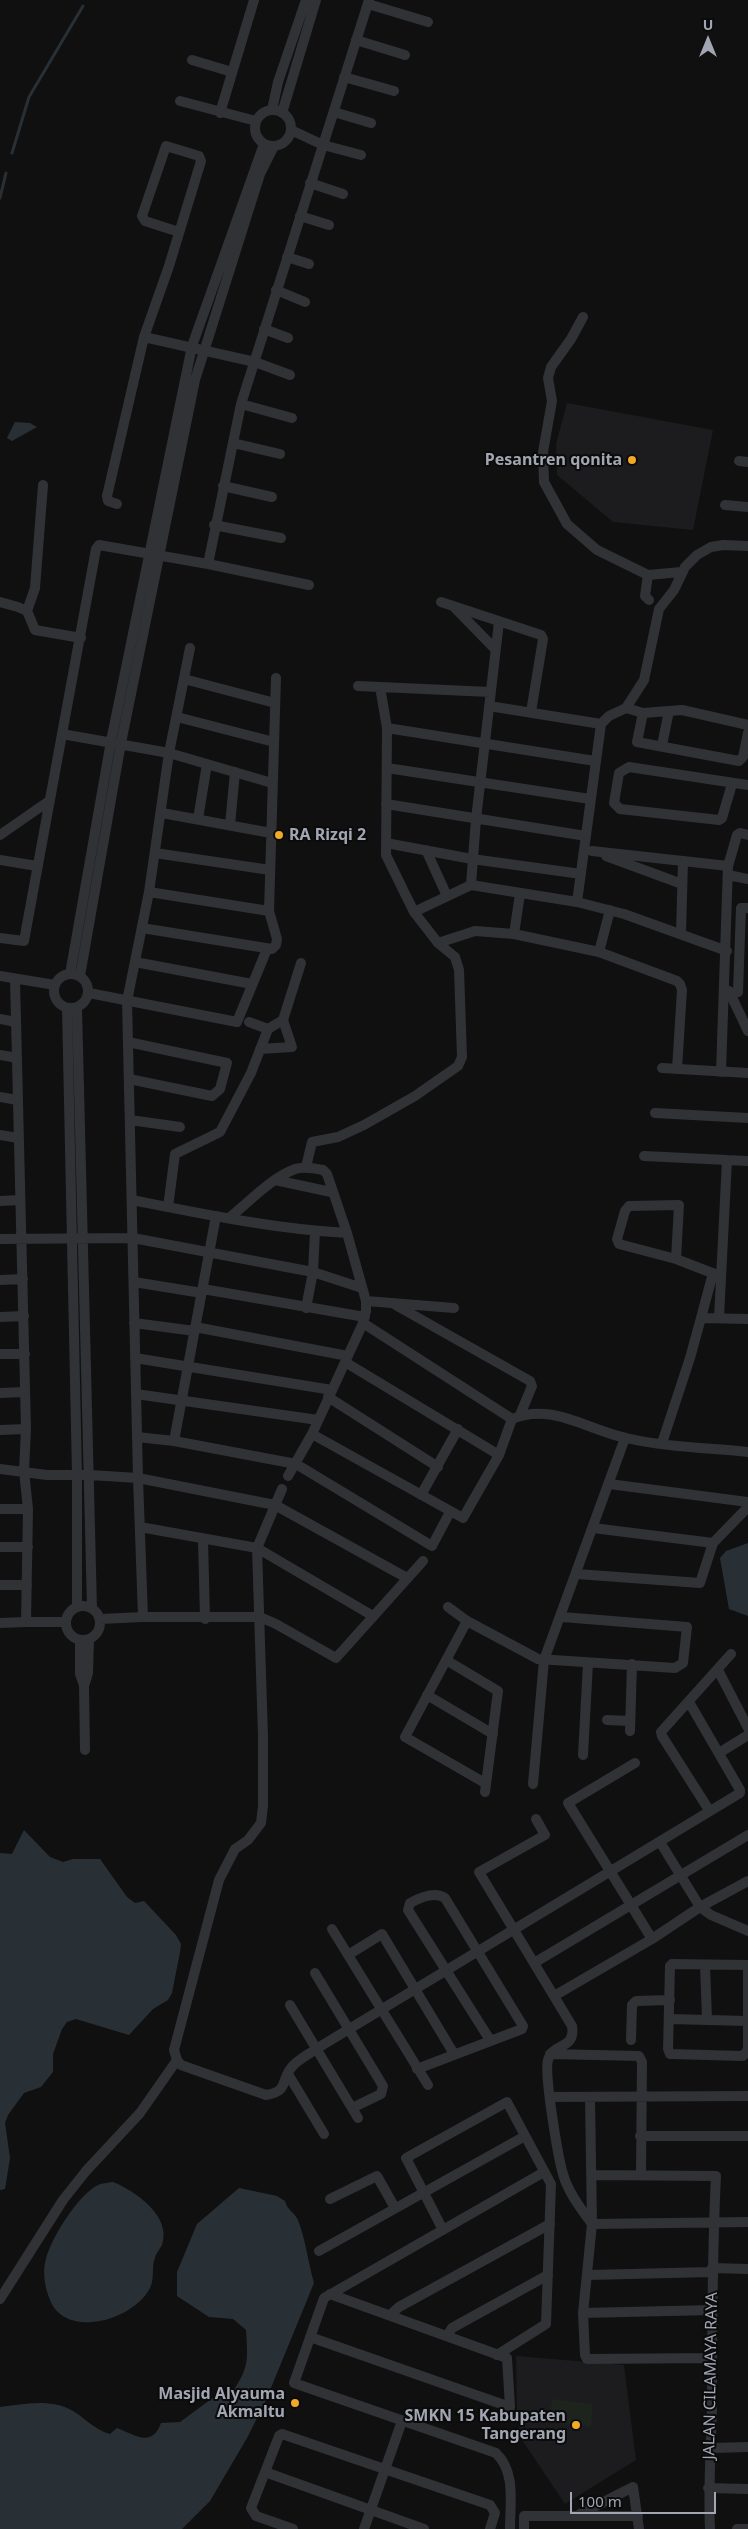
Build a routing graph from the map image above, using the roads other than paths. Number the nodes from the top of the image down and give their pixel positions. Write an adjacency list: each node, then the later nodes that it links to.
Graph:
1 (254, 0): 9 (street)
2 (306, 0): 13 (street)
3 (316, 0): 13 (street)
4 (369, 2): 5 (street); 6 (street)
5 (428, 22)
6 (356, 40): 7 (street); 10 (street)
7 (405, 55)
8 (192, 60): 9 (street)
9 (232, 72): 15 (street)
10 (344, 77): 11 (street); 14 (street)
11 (394, 91)
12 (180, 101): 15 (street)
13 (277, 112): 16 (street); 18 (street)
14 (334, 112): 17 (street); 20 (street)
15 (220, 113): 16 (street)
16 (256, 121): 19 (street)
17 (371, 123)
18 (291, 130): 19 (street); 20 (street)
19 (269, 145): 35 (street); 36 (street)
20 (323, 145): 21 (street); 22 (street)
21 (361, 155)
22 (310, 184): 23 (street); 24 (street)
23 (342, 194)
24 (300, 216): 25 (street); 27 (street)
25 (329, 225)
26 (179, 232): 26 (street); 33 (street)
27 (287, 257): 28 (street); 29 (street)
28 (309, 264)
29 (276, 290): 30 (street); 32 (street)
30 (305, 302)
31 (583, 317): 55 (street)
32 (264, 329): 34 (street); 37 (street)
33 (144, 336): 35 (street); 46 (street)
34 (288, 338)
35 (192, 346): 36 (street); 52 (street)
36 (203, 350): 37 (street); 52 (street)
37 (255, 362): 38 (street); 39 (street)
38 (290, 375)
39 (240, 404): 40 (street); 41 (street)
40 (292, 418)
41 (233, 443): 42 (street); 44 (street)
42 (280, 454)
43 (43, 485): 61 (street)
44 (223, 486): 45 (street); 49 (street)
45 (272, 497)
46 (117, 504)
47 (725, 505): 48 (street)
48 (748, 507)
49 (214, 525): 50 (street); 53 (street)
50 (281, 538)
51 (748, 546): 54 (street)
52 (154, 556): 53 (street); 63 (street); 83 (street)
53 (208, 564): 56 (street)
54 (681, 572): 55 (street); 73 (street)
55 (648, 575): 57 (street)
56 (309, 585)
57 (649, 600)
58 (0, 602): 61 (street)
59 (441, 602): 60 (street)
60 (452, 605): 62 (street); 65 (street)
61 (27, 611): 63 (street)
62 (499, 622): 65 (street); 75 (street)
63 (81, 638): 82 (street)
64 (190, 648): 67 (street)
65 (494, 648): 70 (street)
66 (276, 678): 71 (street)
67 (184, 679): 71 (street); 77 (street)
68 (358, 686): 69 (street)
69 (380, 687): 70 (street); 80 (street)
70 (490, 692): 72 (street)
71 (275, 704): 84 (street)
72 (489, 706): 75 (street); 85 (street)
73 (626, 708): 76 (street); 78 (street)
74 (669, 711): 76 (street); 79 (street); 86 (street)
75 (531, 712): 78 (street)
76 (643, 713): 86 (street)
77 (177, 717): 84 (street); 87 (street)
78 (601, 724): 88 (street)
79 (748, 725)
80 (387, 728): 85 (street); 90 (street)
81 (748, 733): 86 (street)
82 (62, 734): 83 (street); 97 (street)
83 (116, 742): 87 (street); 139 (street)
84 (274, 742): 92 (street)
85 (485, 745): 88 (street); 93 (street)
86 (662, 745)
87 (169, 753): 89 (street); 99 (street)
88 (595, 761): 96 (street)
89 (207, 764): 91 (street); 101 (street)
90 (387, 768): 93 (street); 98 (street)
91 (235, 772): 92 (street); 102 (street)
92 (272, 783): 103 (street)
93 (480, 783): 96 (street); 100 (street)
94 (732, 784): 94 (street); 95 (street)
95 (748, 785)
96 (590, 799): 106 (street)
97 (49, 801): 104 (street); 114 (street)
98 (386, 804): 100 (street); 107 (street)
99 (162, 813): 101 (street); 110 (street)
100 (476, 819): 106 (street); 111 (street)
101 (198, 820): 102 (street)
102 (230, 825): 103 (street)
103 (271, 833): 115 (street)
104 (0, 835)
105 (748, 835): 116 (street)
106 (586, 836): 109 (street)
107 (386, 843): 108 (street); 128 (street)
108 (426, 850): 111 (street); 123 (street)
109 (588, 850): 113 (street); 117 (street); 119 (street)
110 (155, 853): 115 (street); 121 (street)
111 (472, 859): 117 (street); 120 (street)
112 (0, 860): 114 (street)
113 (683, 861): 116 (street); 119 (street)
114 (37, 866): 132 (street)
115 (270, 870): 127 (street)
116 (728, 871): 118 (street); 135 (street)
117 (581, 874): 124 (street)
118 (748, 879)
119 (682, 884): 131 (street)
120 (471, 885): 122 (street); 123 (street)
121 (149, 892): 127 (street); 129 (street)
122 (520, 894): 124 (street); 130 (street)
123 (447, 896): 128 (street)
124 (577, 902): 126 (street)
125 (748, 908): 144 (street)
126 (610, 910): 131 (street); 136 (street)
127 (268, 911): 134 (street)
128 (414, 912): 133 (street)
129 (142, 928): 134 (street); 137 (street)
130 (514, 934): 133 (street); 136 (street)
131 (681, 934): 135 (street)
132 (0, 938)
133 (438, 943): 176 (street)
134 (267, 949): 142 (street)
135 (727, 951): 144 (street)
136 (599, 952): 161 (street)
137 (135, 962): 142 (street); 146 (street)
138 (301, 963): 151 (street)
139 (75, 975): 143 (street); 145 (street)
140 (0, 976): 141 (street)
141 (14, 978): 143 (street); 152 (street)
142 (252, 984): 146 (street)
143 (55, 985): 149 (street)
144 (735, 992): 147 (street); 162 (street)
145 (89, 993): 146 (street); 149 (street)
146 (127, 1001): 156 (street)
147 (735, 1003): 148 (street); 155 (street)
148 (748, 1003)
149 (72, 1008): 188 (street)
150 (0, 1018): 152 (street)
151 (283, 1020): 154 (street); 157 (street)
152 (16, 1022): 159 (street)
153 (249, 1022): 154 (street)
154 (268, 1029): 157 (street)
155 (748, 1031)
156 (128, 1042): 164 (street); 164 (street)
157 (260, 1049): 182 (street)
158 (0, 1055): 159 (street)
159 (17, 1058): 166 (street)
160 (662, 1068): 161 (street)
161 (677, 1069): 162 (street)
162 (721, 1072): 163 (street)
163 (748, 1073)
164 (129, 1079): 169 (street)
165 (0, 1097): 166 (street)
166 (17, 1100): 172 (street)
167 (656, 1113): 168 (street)
168 (748, 1118)
169 (130, 1120): 170 (street); 180 (street)
170 (180, 1127)
171 (0, 1135): 172 (street)
172 (18, 1138): 179 (street)
173 (644, 1156): 174 (street)
174 (727, 1160): 175 (street); 194 (street)
175 (748, 1161)
176 (306, 1168): 177 (street); 178 (street)
177 (276, 1180): 178 (street); 184 (street)
178 (331, 1192): 186 (street)
179 (20, 1200): 181 (street); 187 (street)
180 (132, 1200): 182 (street); 189 (street)
181 (0, 1201)
182 (168, 1207): 183 (street)
183 (216, 1216): 184 (street); 191 (street)
184 (229, 1218): 185 (street)
185 (315, 1231): 186 (street); 193 (street)
186 (347, 1233): 198 (street)
187 (21, 1238): 188 (street); 190 (street); 195 (street)
188 (77, 1238): 189 (street); 238 (street); 239 (street)
189 (133, 1238): 191 (street); 197 (street)
190 (0, 1239)
191 (210, 1252): 193 (street); 199 (street)
192 (676, 1259): 192 (street); 194 (street)
193 (313, 1272): 198 (street); 202 (street)
194 (716, 1274): 206 (street); 207 (street)
195 (23, 1279): 196 (street); 204 (street)
196 (0, 1280)
197 (134, 1282): 199 (street); 210 (street)
198 (362, 1288): 200 (street)
199 (202, 1291): 202 (street); 211 (street)
200 (366, 1301): 201 (street); 208 (street)
201 (392, 1303): 203 (street); 222 (street)
202 (306, 1308): 208 (street)
203 (454, 1308)
204 (24, 1316): 205 (street); 213 (street)
205 (0, 1317)
206 (701, 1318): 207 (street); 231 (street)
207 (718, 1318): 209 (street)
208 (364, 1320): 215 (street); 222 (street)
209 (748, 1320)
210 (134, 1323): 211 (street); 214 (street)
211 (195, 1329): 215 (street); 216 (street)
212 (0, 1354): 213 (street)
213 (24, 1354): 217 (street)
214 (135, 1358): 216 (street); 220 (street)
215 (347, 1359): 219 (street); 226 (street)
216 (188, 1366): 219 (street); 221 (street)
217 (25, 1392): 218 (street); 224 (street)
218 (0, 1393)
219 (330, 1393): 223 (street); 235 (street)
220 (136, 1394): 221 (street); 228 (street)
221 (182, 1400): 223 (street); 230 (street)
222 (516, 1417): 229 (street); 233 (street)
223 (318, 1420): 227 (street)
224 (26, 1429): 225 (street); 237 (street)
225 (0, 1430)
226 (458, 1430): 233 (street); 235 (street)
227 (312, 1434): 234 (street); 244 (street)
228 (137, 1437): 230 (street); 241 (street)
229 (625, 1438): 231 (street); 242 (street)
230 (174, 1441): 234 (street)
231 (662, 1443): 232 (street)
232 (748, 1452)
233 (499, 1456): 250 (street)
234 (296, 1464): 240 (street); 250 (street)
235 (438, 1467): 244 (street)
236 (0, 1469): 237 (street)
237 (24, 1471): 238 (street); 249 (street)
238 (77, 1475): 239 (street); 263 (street)
239 (90, 1475): 241 (street); 265 (street)
240 (288, 1476)
241 (138, 1478): 246 (street); 251 (street)
242 (609, 1484): 245 (street); 252 (street)
243 (282, 1489): 246 (street)
244 (421, 1495): 250 (street)
245 (748, 1502)
246 (275, 1505): 257 (street); 260 (street)
247 (748, 1507): 254 (street)
248 (0, 1509): 249 (street)
249 (28, 1509): 256 (street)
250 (450, 1512)
251 (140, 1528): 253 (street); 267 (street)
252 (594, 1528): 254 (street); 259 (street)
253 (203, 1540): 257 (street); 271 (street)
254 (713, 1543): 259 (street)
255 (0, 1547): 256 (street)
256 (28, 1547): 262 (street)
257 (257, 1548): 266 (street); 268 (street)
258 (423, 1561): 260 (street)
259 (578, 1574): 269 (street)
260 (407, 1578): 266 (street)
261 (0, 1585): 262 (street)
262 (27, 1585): 272 (street)
263 (77, 1607): 265 (street); 273 (street)
264 (448, 1607): 274 (street)
265 (92, 1608): 270 (street)
266 (373, 1616): 268 (street)
267 (143, 1617): 270 (street); 271 (street)
268 (260, 1617): 271 (street); 330 (street)
269 (562, 1617): 279 (street); 281 (street)
270 (100, 1619): 276 (street)
271 (205, 1619)
272 (26, 1622): 273 (street); 275 (street)
273 (66, 1622): 276 (street)
274 (467, 1622): 278 (street); 279 (street)
275 (0, 1623)
276 (85, 1640): 289 (street)
277 (731, 1654): 282 (street)
278 (446, 1660): 283 (street); 287 (street)
279 (544, 1660): 280 (street); 293 (street)
280 (588, 1663): 281 (street); 291 (street)
281 (632, 1664): 285 (street)
282 (718, 1670): 284 (street); 286 (street)
283 (427, 1695): 287 (street); 287 (street)
284 (689, 1702): 290 (street); 294 (street)
285 (607, 1720)
286 (748, 1728)
287 (493, 1734)
288 (748, 1735): 290 (street)
289 (85, 1750)
290 (718, 1753): 294 (street)
291 (583, 1755)
292 (635, 1763): 298 (street)
293 (533, 1784)
294 (709, 1810): 297 (street)
295 (536, 1819): 306 (street)
296 (748, 1835): 299 (street)
297 (660, 1842): 298 (street); 299 (street)
298 (612, 1871): 301 (street); 306 (street)
299 (681, 1876): 301 (street); 302 (street)
300 (748, 1881): 302 (street)
301 (632, 1904): 308 (street); 311 (street)
302 (700, 1906): 304 (street); 308 (street)
303 (748, 1921): 304 (street)
304 (737, 1928): 307 (street)
305 (332, 1929): 310 (street)
306 (513, 1931): 309 (street); 311 (street)
307 (748, 1931)
308 (652, 1939): 317 (street)
309 (479, 1951): 314 (street); 314 (street); 325 (street)
310 (348, 1955): 316 (street); 320 (street)
311 (534, 1963): 317 (street)
312 (705, 1964): 313 (street); 318 (street); 322 (street)
313 (748, 1965): 323 (street)
314 (446, 1971): 316 (street); 325 (street)
315 (315, 1973): 324 (street)
316 (415, 1989): 320 (street); 328 (street)
317 (554, 1996): 329 (street)
318 (670, 2000): 321 (street); 326 (street)
319 (290, 2005): 327 (street)
320 (381, 2009): 324 (street); 331 (street)
321 (670, 2019): 322 (street); 323 (street)
322 (707, 2019): 323 (street)
323 (748, 2021)
324 (348, 2029): 327 (street); 338 (street)
325 (490, 2040): 328 (street)
326 (631, 2040)
327 (316, 2049): 332 (street); 338 (street)
328 (454, 2054): 331 (street)
329 (550, 2054): 335 (street); 337 (street)
330 (177, 2060): 332 (street); 361 (street)
331 (417, 2068): 333 (street)
332 (288, 2074): 340 (street)
333 (428, 2085)
334 (748, 2096): 337 (street)
335 (550, 2097): 336 (street); 353 (street)
336 (590, 2097): 337 (street); 345 (street)
337 (642, 2097): 342 (street)
338 (352, 2108): 339 (street)
339 (358, 2118)
340 (324, 2134)
341 (525, 2136): 344 (street); 347 (street); 347 (street)
342 (640, 2136): 343 (street); 346 (street)
343 (748, 2136)
344 (544, 2172): 352 (street); 354 (street)
345 (591, 2175): 346 (street); 353 (street)
346 (641, 2175): 350 (street, JALAN CILAMAYA RAYA)
347 (424, 2192): 349 (street); 354 (street)
348 (330, 2199): 349 (street)
349 (395, 2208): 355 (street)
350 (714, 2222): 351 (street); 353 (street); 357 (street, JALAN CILAMAYA RAYA)
351 (748, 2222)
352 (550, 2224): 358 (street); 364 (street)
353 (592, 2224): 359 (street)
354 (443, 2230): 360 (street)
355 (319, 2251)
356 (748, 2269): 357 (street, JALAN CILAMAYA RAYA)
357 (712, 2270): 359 (street, JALAN CILAMAYA RAYA); 362 (street, JALAN CILAMAYA RAYA)
358 (548, 2275): 365 (street); 367 (street)
359 (588, 2275): 363 (street)
360 (330, 2294): 364 (street); 366 (street)
361 (0, 2299)
362 (713, 2310): 363 (street); 368 (street, JALAN CILAMAYA RAYA)
363 (583, 2313): 368 (street)
364 (390, 2315): 365 (street)
365 (447, 2336): 367 (street)
366 (310, 2337): 367 (street); 369 (street)
367 (496, 2354)
368 (712, 2358): 371 (street, JALAN CILAMAYA RAYA)
369 (402, 2421): 372 (street); 384 (street)
370 (748, 2447): 371 (street)
371 (711, 2448): 374 (street, JALAN CILAMAYA RAYA)
372 (385, 2468): 373 (street); 376 (street); 383 (street)
373 (265, 2472): 376 (street); 380 (street)
374 (708, 2488): 375 (street); 387 (street, JALAN CILAMAYA RAYA)
375 (748, 2488)
376 (370, 2510): 381 (street); 382 (street)
377 (577, 2516): 378 (street); 378 (street); 385 (street)
378 (638, 2516): 386 (street)
379 (748, 2528): 388 (street)
380 (292, 2529)
381 (364, 2529)
382 (424, 2529)
383 (490, 2529)
384 (510, 2529)
385 (524, 2529)
386 (638, 2529)
387 (710, 2529)
388 (737, 2529)

